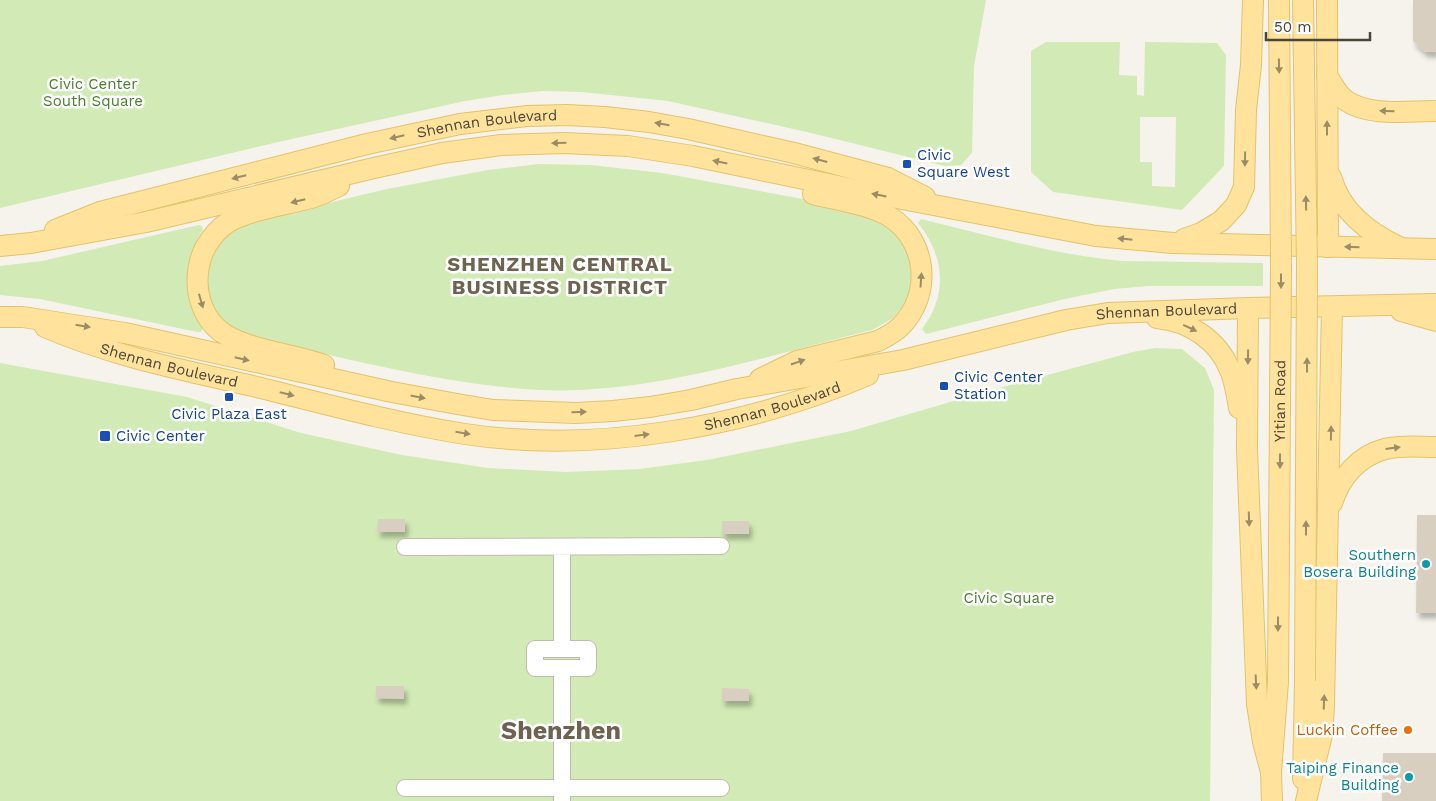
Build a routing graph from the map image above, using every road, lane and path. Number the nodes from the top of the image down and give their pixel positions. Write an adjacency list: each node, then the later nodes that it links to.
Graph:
1 (1253, 0): 12 (main road, one-way to 12)
2 (1279, 0): 36 (main road, Yitian Road, one-way to 36, bridge)
3 (1303, 0): 41 (main road, Yitian Road, one-way to 3, bridge)
4 (1326, 0): 5 (main road)
5 (1327, 75): 6 (main road, one-way to 5); 7 (main road, one-way to 5)
6 (1436, 111)
7 (1327, 166): 14 (main road); 15 (main road)
8 (374, 168): 9 (main road, Shennan Boulevard, one-way to 8); 11 (main road, Shennan Boulevard); 27 (main road, one-way to 27)
9 (770, 173): 10 (main road, Shennan Boulevard, one-way to 9); 26 (main road, one-way to 9)
10 (947, 208): 11 (main road, Shennan Boulevard, one-way to 11); 12 (main road, Shennan Boulevard, one-way to 10)
11 (31, 243): 13 (main road, Shennan Boulevard)
12 (1173, 243): 14 (main road, Shennan Boulevard)
13 (1, 246)
14 (1328, 247): 15 (main road, Shennan Boulevard, one-way to 14)
15 (1403, 248): 16 (main road, Shennan Boulevard)
16 (1436, 249)
17 (1436, 304): 18 (main road, Shennan Boulevard)
18 (1385, 306): 19 (main road, Shennan Boulevard); 24 (main road)
19 (1332, 307): 20 (main road, Shennan Boulevard); 30 (main road, one-way to 19)
20 (1248, 308): 21 (main road, Shennan Boulevard); 29 (main road, one-way to 29)
21 (1108, 313): 25 (main road, Shennan Boulevard); 29 (main road, one-way to 29)
22 (0, 317): 23 (main road, Shennan Boulevard)
23 (23, 317): 25 (main road, Shennan Boulevard, one-way to 25); 27 (main road, Shennan Boulevard, one-way to 27)
24 (1436, 322)
25 (903, 360): 26 (main road, Shennan Boulevard)
26 (738, 390): 27 (main road, Shennan Boulevard, one-way to 26)
27 (392, 392)
28 (1436, 447): 30 (main road, one-way to 28)
29 (1247, 449): 36 (main road, one-way to 36)
30 (1329, 517): 41 (main road, one-way to 30)
31 (721, 546): 33 (street)
32 (405, 547): 33 (street)
33 (562, 547): 34 (street)
34 (562, 649): 35 (street); 35 (street)
35 (562, 668): 39 (street)
36 (1271, 772): 40 (main road, Yitian Road)
37 (405, 788): 39 (street)
38 (721, 788): 39 (street)
39 (562, 794)
40 (1272, 801)
41 (1304, 801)

